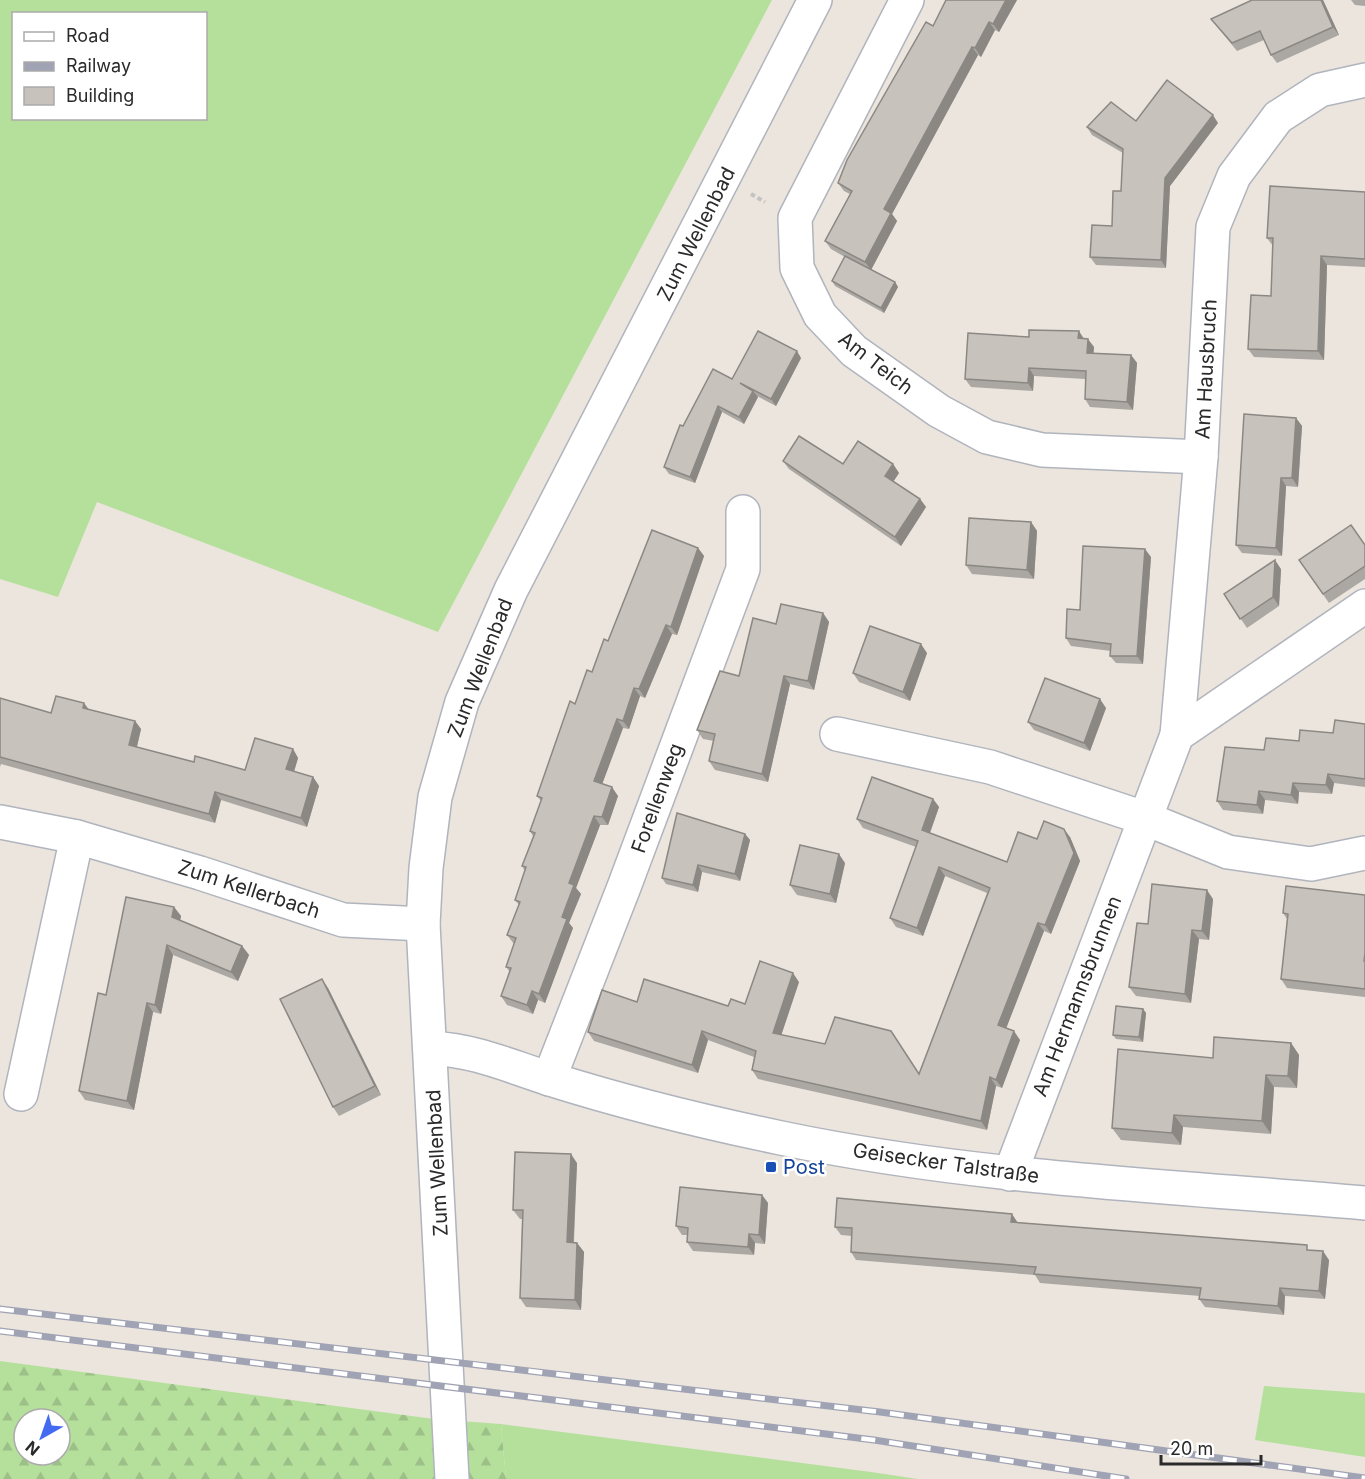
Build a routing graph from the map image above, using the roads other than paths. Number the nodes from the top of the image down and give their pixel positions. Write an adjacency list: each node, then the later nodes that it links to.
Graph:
1 (815, 0): 13 (street, Zum Wellenbad)
2 (907, 0): 4 (street, Am Teich)
3 (1365, 80): 4 (street, Am Hausbruch)
4 (1201, 457): 8 (street, Am Hausbruch)
5 (743, 512): 15 (street, Forellenweg)
6 (1365, 606): 8 (street)
7 (837, 734): 9 (street)
8 (1177, 735): 9 (street, Am Hermannsbrunnen)
9 (1144, 818): 12 (street); 17 (street, Am Hermannsbrunnen)
10 (0, 822): 11 (street, Zum Kellerbach)
11 (76, 837): 13 (street, Zum Kellerbach); 16 (street)
12 (1365, 853)
13 (423, 924): 14 (street, Zum Wellenbad)
14 (430, 1048): 15 (street, Geisecker Talstraße); 19 (street, Zum Wellenbad)
15 (549, 1079): 17 (street, Geisecker Talstraße)
16 (21, 1094)
17 (1010, 1174): 18 (street, Geisecker Talstraße)
18 (1365, 1203)
19 (452, 1479)

